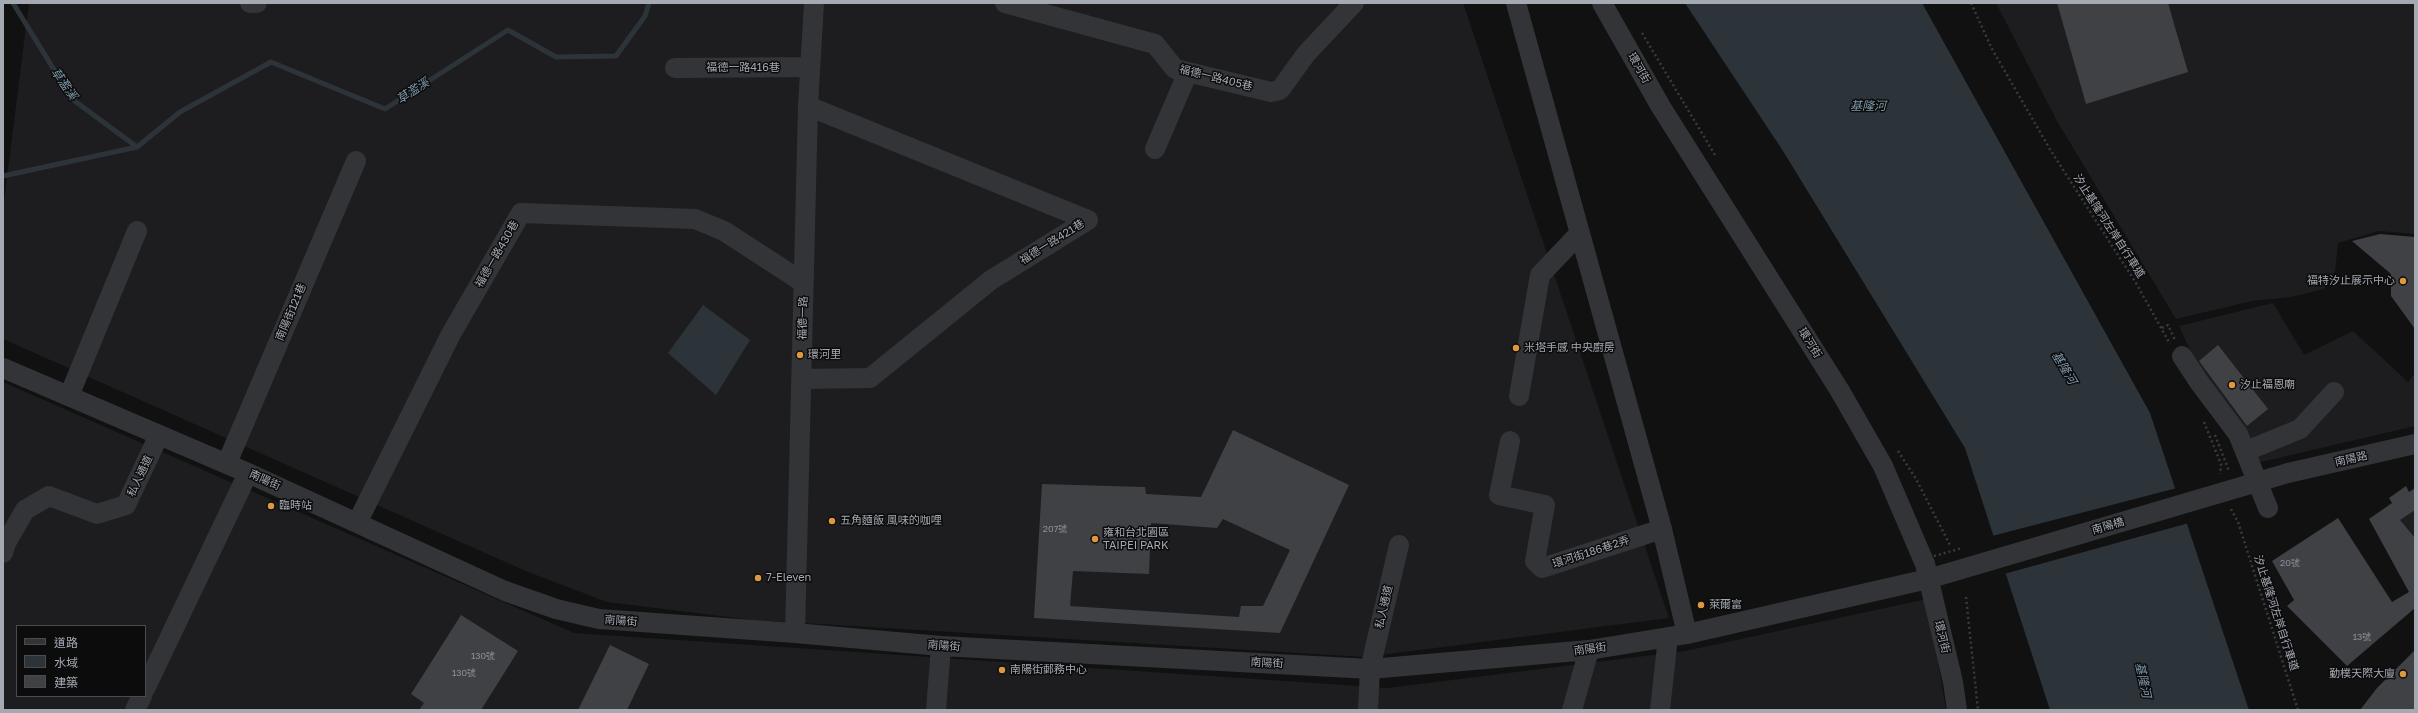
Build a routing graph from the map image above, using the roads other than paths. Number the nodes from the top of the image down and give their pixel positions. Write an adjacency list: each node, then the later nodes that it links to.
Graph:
1 (250, 3): 2 (street)
2 (257, 3)
3 (814, 3): 9 (street, 福德一路)
4 (1005, 3): 10 (street, 福德一路405巷)
5 (1354, 3): 10 (street, 福德一路405巷)
6 (1516, 3): 15 (street)
7 (1602, 3): 35 (street, 環河街)
8 (675, 68): 9 (street, 福德一路416巷)
9 (810, 68): 11 (street, 福德一路)
10 (1188, 72): 12 (street)
11 (808, 106): 16 (street, 福德一路); 19 (street, 福德一路421巷)
12 (1155, 149)
13 (356, 161): 27 (street, 南陽街121巷)
14 (137, 231): 21 (street)
15 (1580, 233): 22 (street); 32 (street)
16 (804, 283): 19 (street, 福德一路); 31 (street, 福德一路430巷)
17 (2177, 353): 26 (street)
18 (3, 368): 21 (street, 南陽街)
19 (801, 379): 36 (street, 福德一路)
20 (2334, 392): 26 (street)
21 (69, 396): 23 (street, 南陽街)
22 (1519, 396)
23 (159, 435): 27 (street, 南陽街); 34 (street, 私人通道)
24 (1510, 441): 32 (street, 環河街186巷2弄)
25 (2415, 444): 29 (street, 南陽路)
26 (2246, 451): 30 (street)
27 (227, 463): 28 (street, 南陽街)
28 (248, 472): 31 (street, 南陽街); 42 (street)
29 (2288, 473): 35 (street, 南陽橋, bridge)
30 (2268, 508)
31 (358, 521): 36 (street, 南陽街)
32 (1662, 529): 37 (street)
33 (1399, 545): 41 (street, 私人通道)
34 (3, 553)
35 (1928, 579): 37 (street, 南陽街); 49 (street, 環河街)
36 (796, 633): 39 (street, 南陽街)
37 (1687, 634): 38 (street, 南陽街)
38 (1668, 637): 40 (street, 南陽街); 48 (street)
39 (941, 646): 41 (street, 南陽街); 45 (street)
40 (1589, 650): 41 (street, 南陽街); 47 (street)
41 (1370, 669): 46 (street, 私人通道)
42 (146, 687)
43 (142, 697): 44 (street)
44 (135, 710)
45 (936, 710)
46 (1368, 710)
47 (1572, 710)
48 (1660, 710)
49 (1957, 710)

